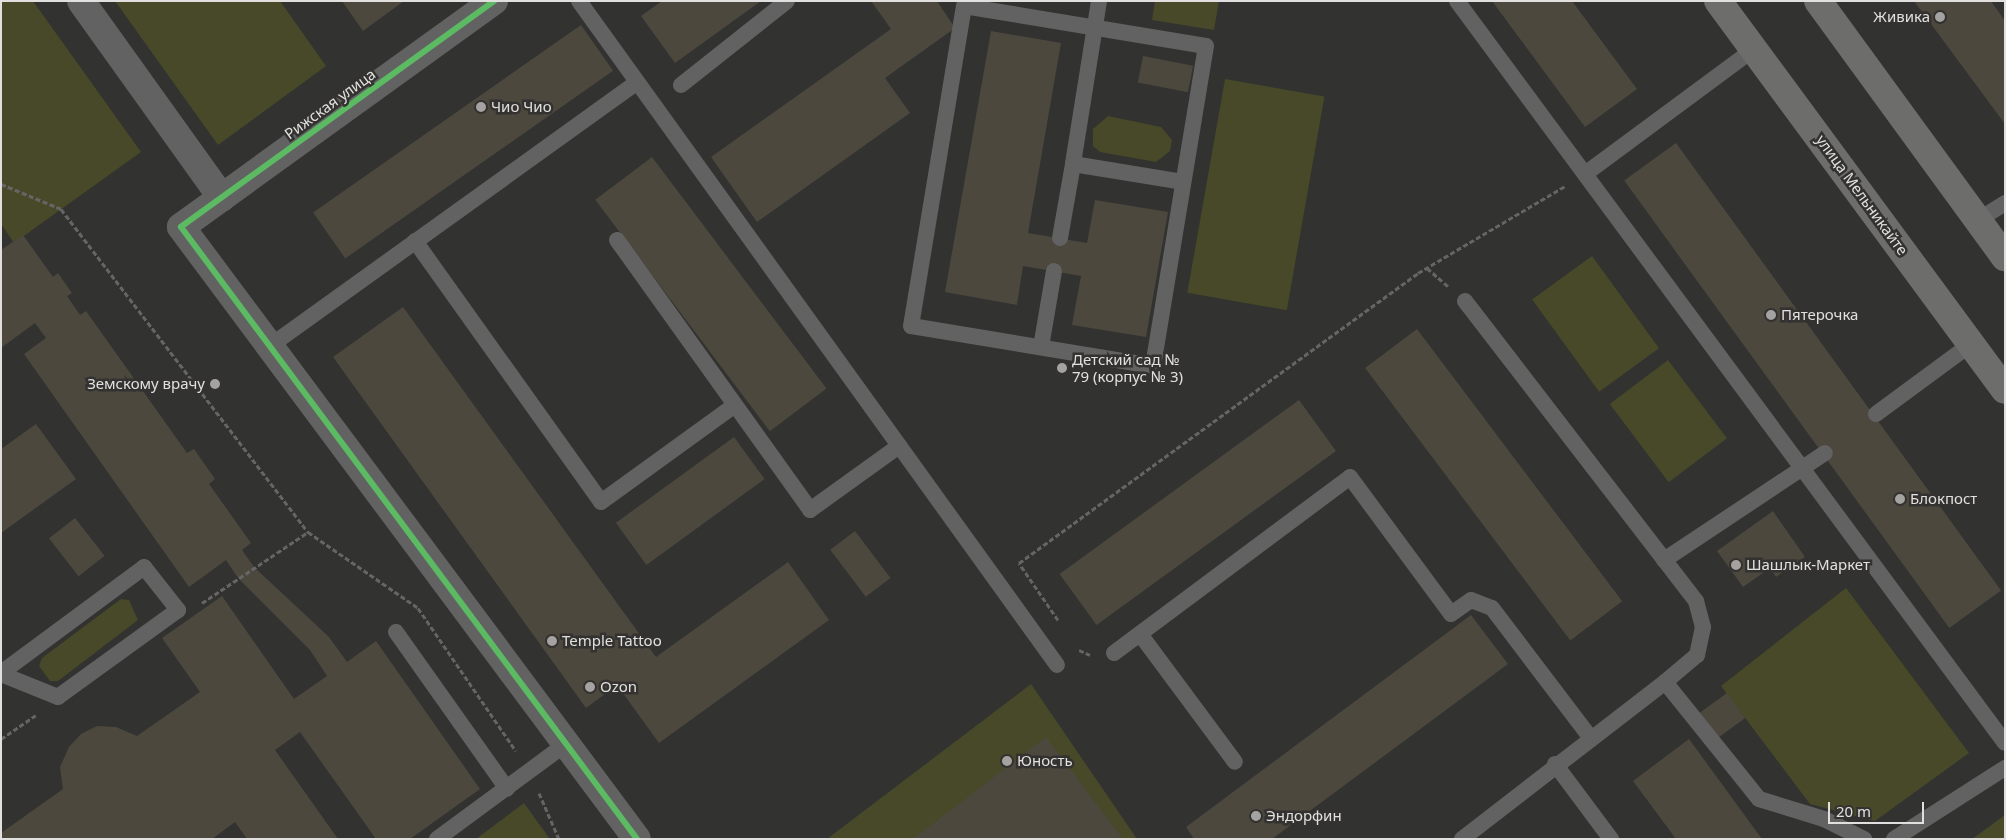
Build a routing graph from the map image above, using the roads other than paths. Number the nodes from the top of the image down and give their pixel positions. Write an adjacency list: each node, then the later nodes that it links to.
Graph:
1 (81, 1): 16 (street)
2 (494, 1): 16 (street, Рижская улица)
3 (579, 1): 11 (lane)
4 (787, 1): 12 (lane)
5 (1100, 1): 9 (lane)
6 (1457, 1): 14 (lane)
7 (1718, 1): 10 (main road, улица Мельникайте)
8 (1818, 1): 18 (main road)
9 (1095, 28): 13 (lane); 15 (lane); 27 (lane)
10 (1754, 49): 14 (lane); 25 (main road, улица Мельникайте)
11 (637, 82): 21 (lane); 31 (lane)
12 (680, 85)
13 (1073, 164): 15 (lane); 19 (lane)
14 (1585, 174): 33 (lane)
15 (1183, 182): 27 (lane)
16 (222, 198): 26 (street, Рижская улица)
17 (2005, 203): 18 (lane)
18 (1978, 220): 22 (main road)
19 (1060, 238)
20 (617, 240): 29 (lane)
21 (415, 241): 26 (lane); 29 (lane)
22 (2005, 257)
23 (1054, 271): 27 (lane)
24 (1465, 301): 34 (lane)
25 (1971, 344): 28 (main road, улица Мельникайте); 30 (lane)
26 (270, 346): 43 (street)
27 (1041, 347)
28 (2005, 390)
29 (735, 405): 31 (lane)
30 (1876, 414)
31 (899, 446): 38 (lane)
32 (1825, 453): 33 (lane)
33 (1802, 468): 34 (lane); 42 (lane)
34 (1664, 560): 40 (lane)
35 (396, 632): 47 (lane)
36 (1140, 634): 37 (lane); 41 (lane); 44 (lane)
37 (1114, 653)
38 (1057, 666)
39 (1, 673): 39 (lane)
40 (1665, 682): 41 (lane); 52 (lane)
41 (1590, 737): 45 (lane)
42 (2005, 743)
43 (566, 744): 47 (lane); 49 (street)
44 (1235, 762)
45 (1556, 764): 50 (lane); 51 (lane)
46 (2005, 768): 53 (lane)
47 (507, 789): 48 (lane)
48 (437, 839)
49 (637, 839)
50 (1462, 839)
51 (1611, 839)
52 (1864, 839)
53 (1894, 839)

